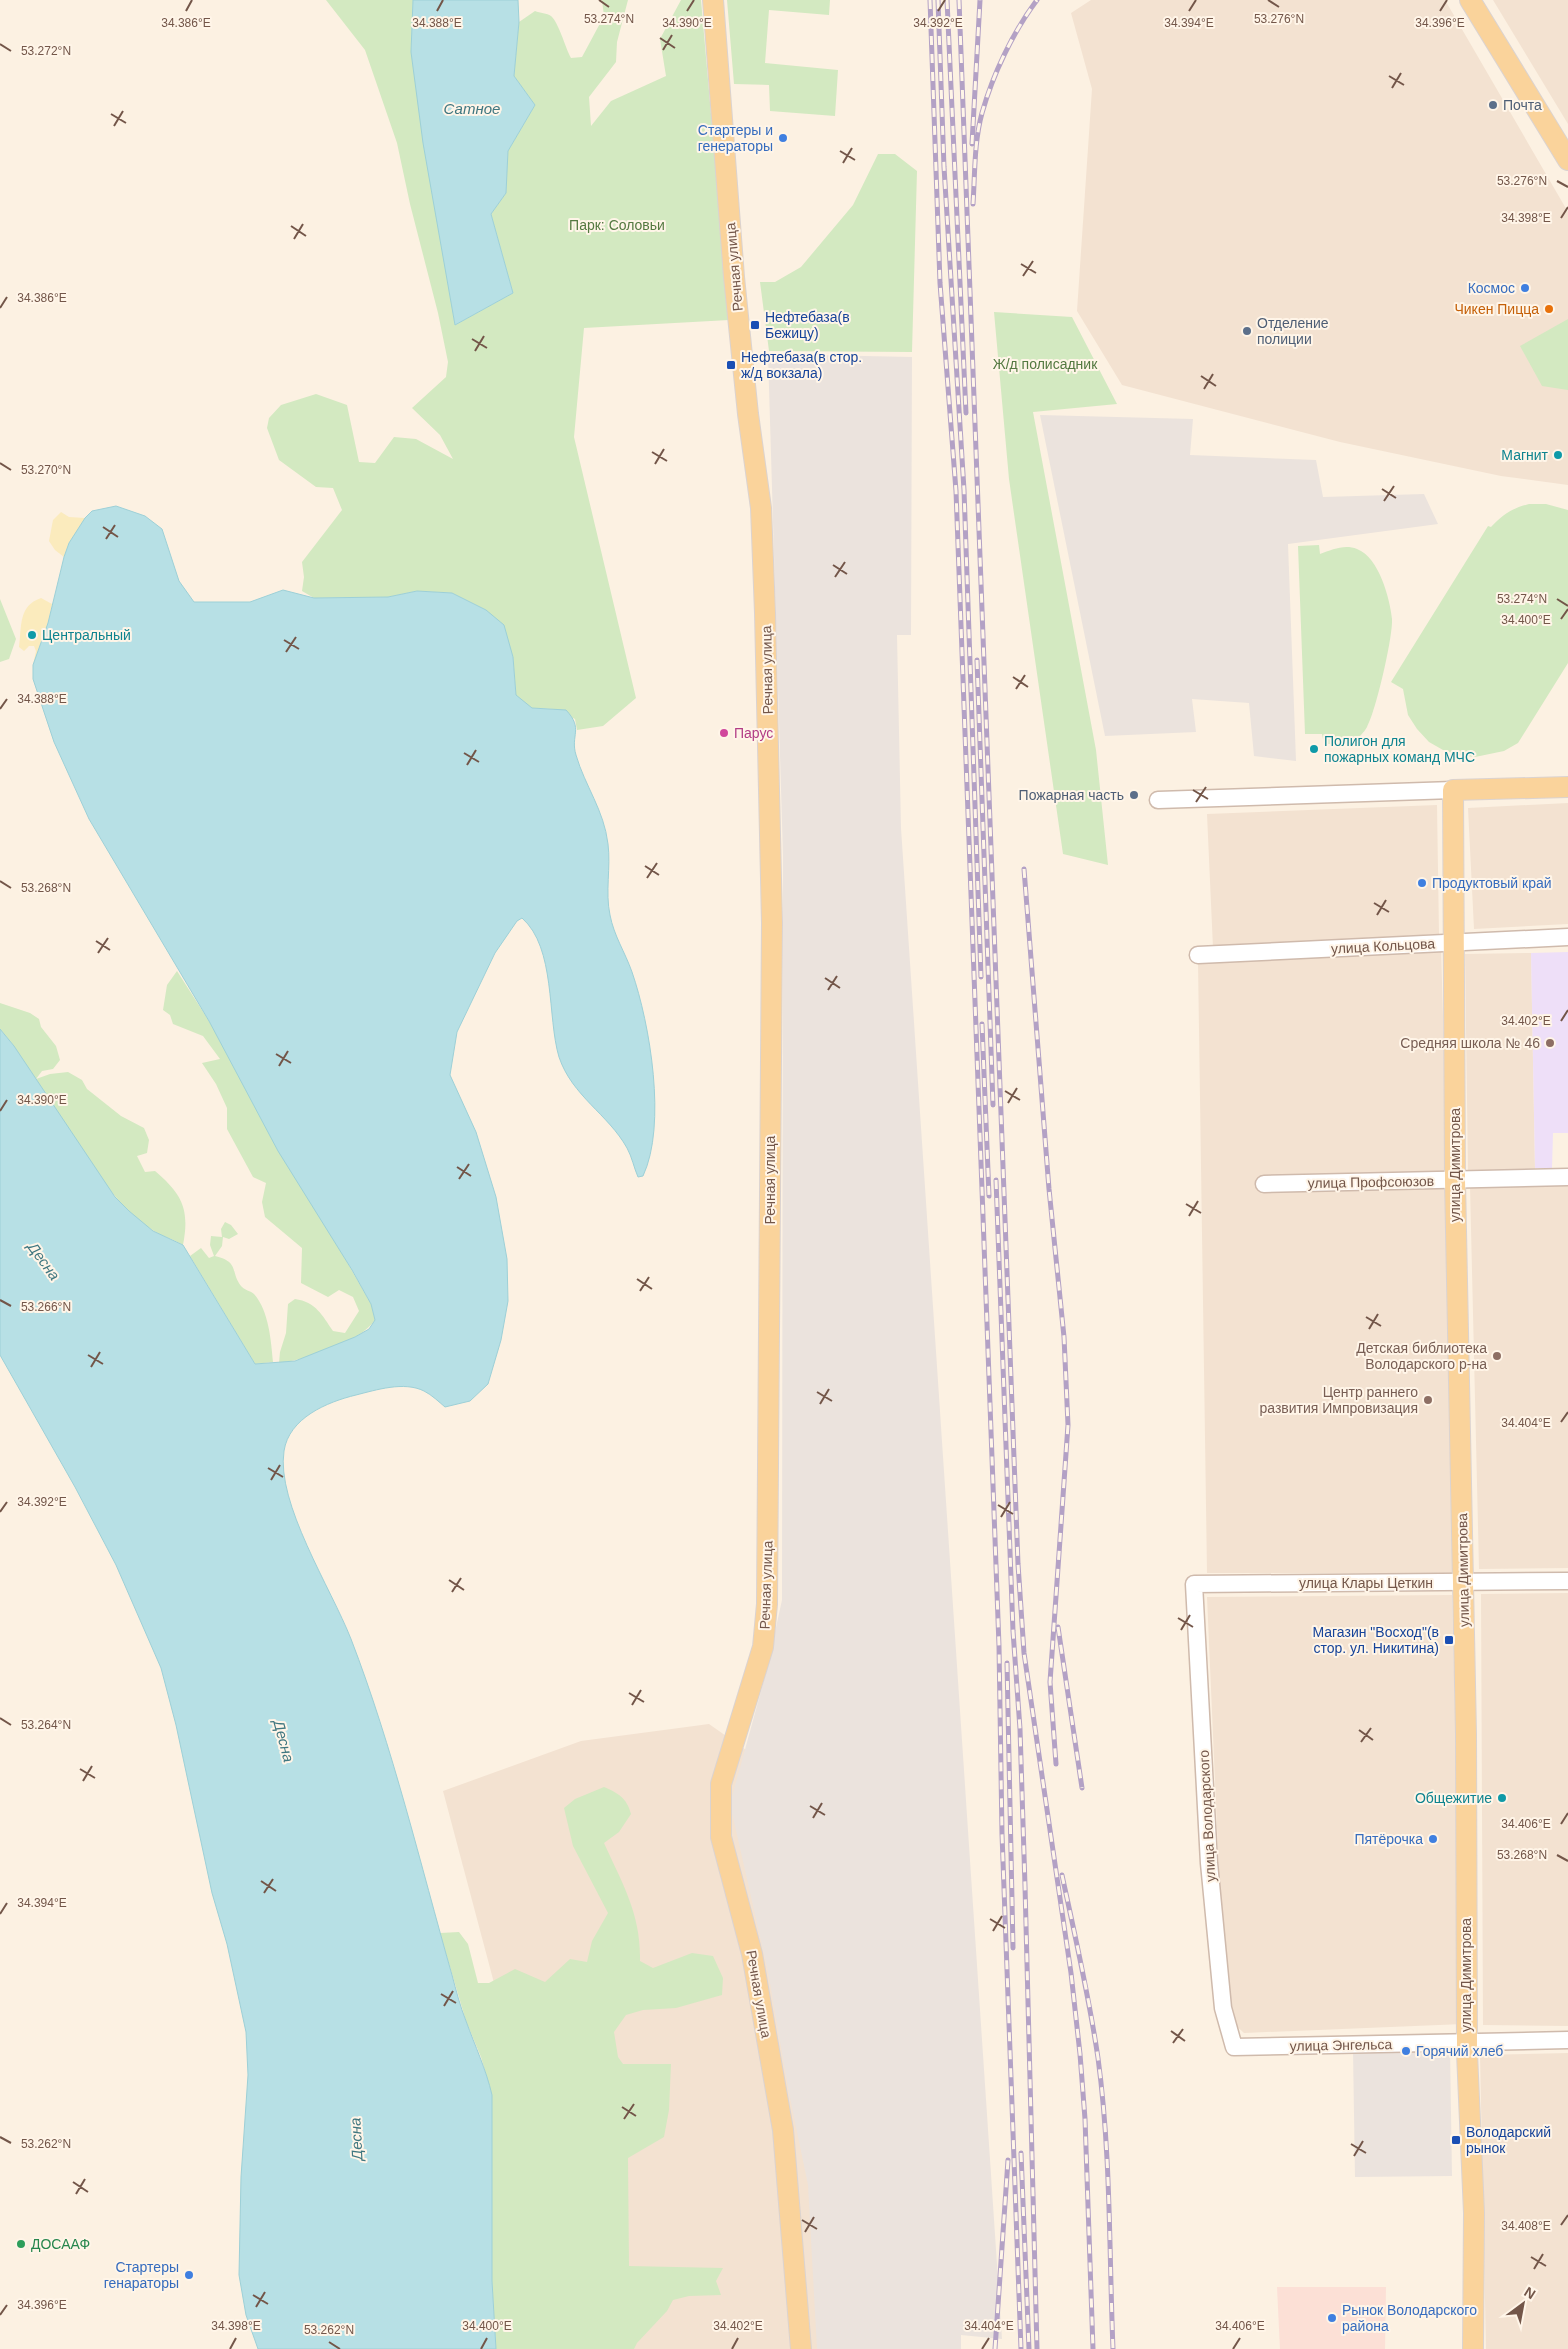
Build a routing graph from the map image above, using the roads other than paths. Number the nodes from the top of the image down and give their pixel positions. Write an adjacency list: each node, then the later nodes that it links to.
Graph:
1 (713, 0): 19 (main road, Речная улица)
2 (1470, 0): 3 (main road)
3 (1568, 160)
4 (1568, 787): 5 (main road)
5 (1453, 790): 6 (street); 8 (main road, улица Димитрова)
6 (1158, 800)
7 (1568, 937): 8 (street, улица Кольцова)
8 (1455, 942): 9 (street, улица Кольцова); 11 (main road, улица Димитрова)
9 (1198, 955)
10 (1568, 1177): 11 (street, улица Профсоюзов)
11 (1455, 1180): 12 (street, улица Профсоюзов); 14 (main road, улица Димитрова)
12 (1264, 1184)
13 (1568, 1581): 14 (street, улица Клары Цеткин)
14 (1464, 1582): 15 (street, улица Клары Цеткин); 17 (main road, улица Димитрова)
15 (1194, 1584): 18 (street, улица Володарского)
16 (1568, 2040): 17 (street, улица Энгельса)
17 (1466, 2041): 18 (street, улица Энгельса); 20 (main road, улица Димитрова)
18 (1234, 2047)
19 (801, 2349)
20 (1473, 2349)

